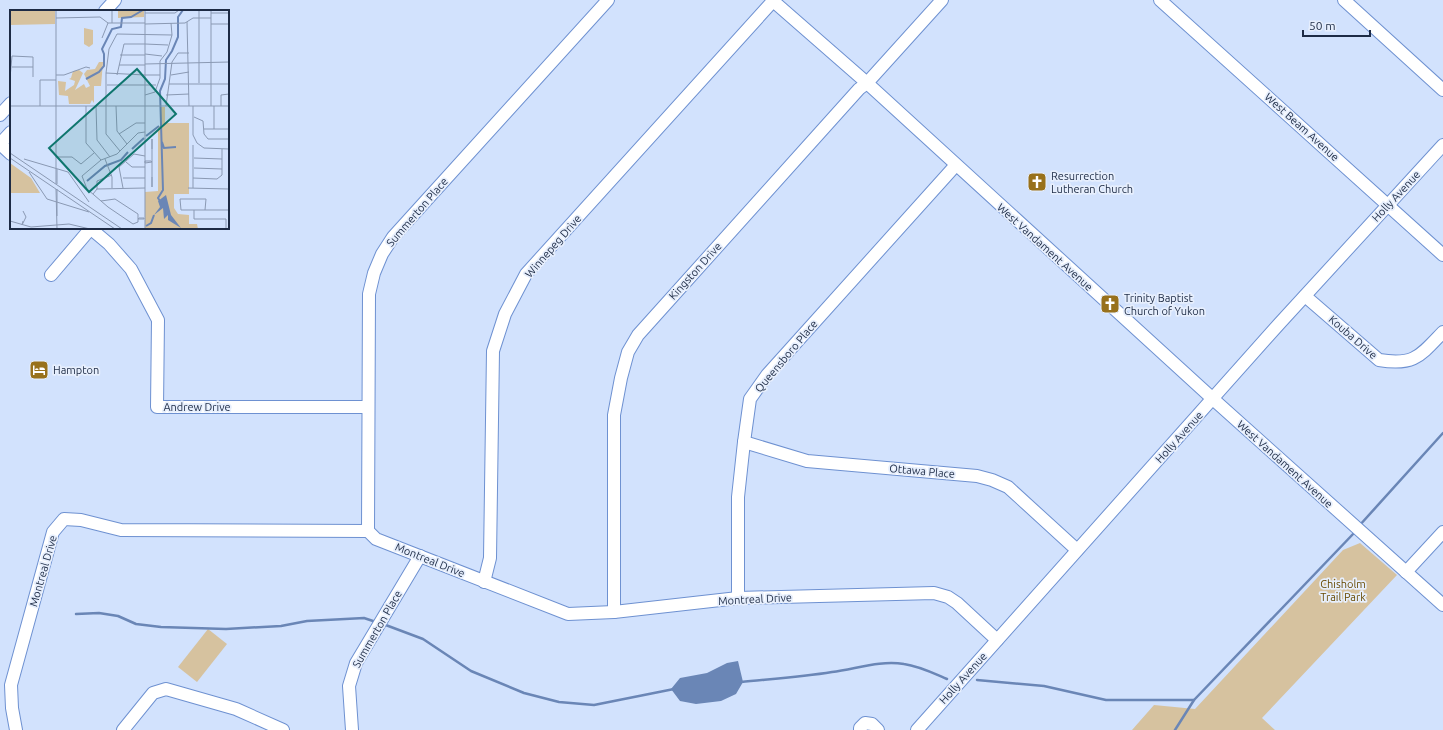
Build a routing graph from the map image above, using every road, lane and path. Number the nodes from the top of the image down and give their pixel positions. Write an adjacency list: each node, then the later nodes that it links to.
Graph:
1 (115, 0): 7 (street)
2 (608, 0): 25 (street, Summerton Place)
3 (773, 0): 8 (street, West Vandament Avenue); 32 (street, Winnepeg Drive)
4 (942, 0): 8 (street, Kingston Drive)
5 (1160, 0): 17 (street, West Beam Avenue)
6 (1344, 0): 9 (street)
7 (106, 10)
8 (867, 83): 16 (street, West Vandament Avenue); 35 (street, Kingston Drive)
9 (1443, 90)
10 (10, 105): 11 (street)
11 (0, 115)
12 (10, 133): 13 (street)
13 (0, 144): 15 (street)
14 (1443, 145): 17 (street, Holly Avenue)
15 (10, 153)
16 (955, 166): 24 (street, West Vandament Avenue); 26 (street, Queensboro Place)
17 (1387, 204): 20 (street, West Beam Avenue); 22 (street, Holly Avenue)
18 (89, 229): 21 (street)
19 (91, 229): 25 (street, Andrew Drive)
20 (1443, 255)
21 (51, 275)
22 (1305, 296): 23 (street, Kouba Drive); 24 (street, Holly Avenue)
23 (1443, 332)
24 (1213, 400): 29 (street, Holly Avenue); 31 (street, West Vandament Avenue)
25 (368, 407): 27 (street, Summerton Place)
26 (744, 442): 29 (street, Ottawa Place); 33 (street, Queensboro Place)
27 (368, 531): 30 (street, Montreal Drive); 37 (street, Montreal Drive)
28 (1443, 532): 31 (street)
29 (1077, 550): 36 (street, Holly Avenue)
30 (420, 556): 32 (street, Montreal Drive); 40 (street, Summerton Place)
31 (1406, 572): 34 (street, West Vandament Avenue)
32 (484, 582): 35 (street, Montreal Drive)
33 (738, 598): 35 (street, Montreal Drive); 36 (street, Montreal Drive)
34 (1443, 605)
35 (614, 612)
36 (997, 640): 43 (street, Holly Avenue)
37 (16, 730)
38 (123, 730): 39 (street)
39 (283, 730)
40 (352, 730)
41 (860, 730): 42 (street)
42 (878, 730)
43 (916, 730)

